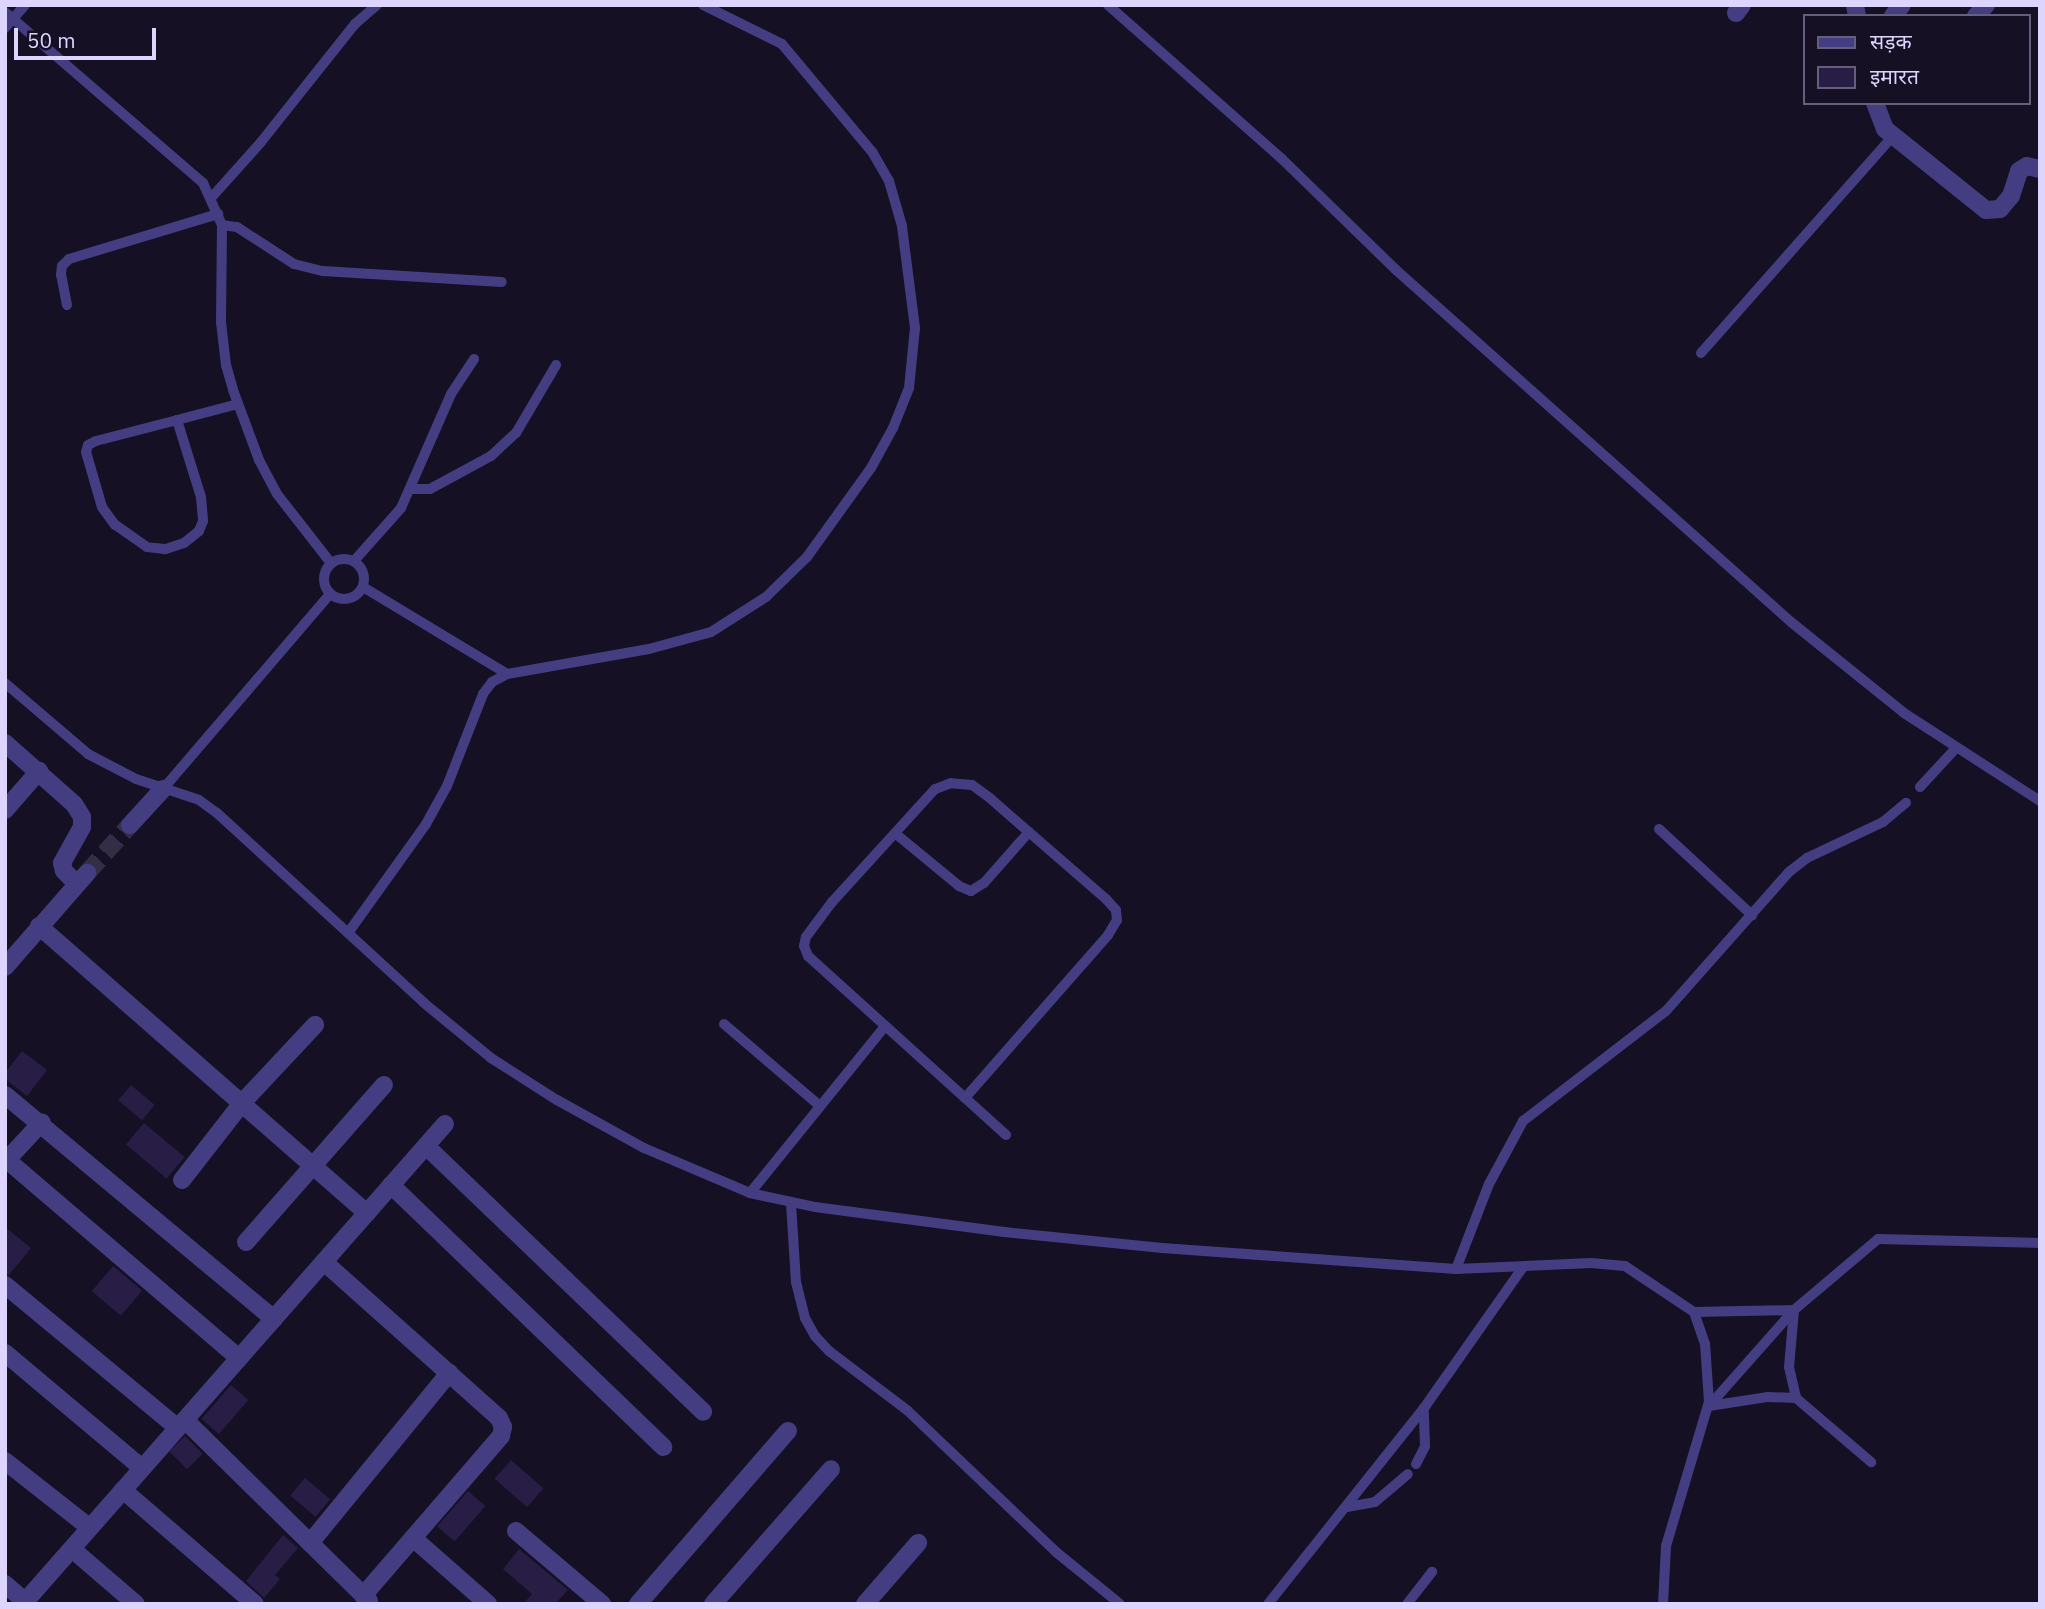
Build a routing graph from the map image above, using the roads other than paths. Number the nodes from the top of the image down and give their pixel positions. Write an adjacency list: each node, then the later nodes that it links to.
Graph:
1 (25, 5): 5 (lane)
2 (377, 5): 10 (lane)
3 (703, 5): 24 (lane)
4 (1108, 5): 27 (lane)
5 (9, 15): 6 (lane); 10 (lane)
6 (5, 28)
7 (1881, 107): 8 (street)
8 (1893, 136): 9 (street); 14 (lane)
9 (2040, 169)
10 (211, 198): 11 (lane)
11 (220, 219): 12 (lane); 13 (lane); 17 (lane)
12 (502, 282)
13 (67, 305)
14 (1701, 353)
15 (474, 359): 19 (lane)
16 (556, 365): 19 (lane)
17 (238, 404): 18 (lane); 21 (lane)
18 (177, 420): 18 (lane)
19 (412, 489): 20 (lane)
20 (354, 561): 21 (lane); 22 (lane)
21 (331, 564): 23 (lane)
22 (363, 587): 23 (lane); 24 (lane)
23 (330, 594): 30 (lane)
24 (507, 674): 40 (lane)
25 (5, 683): 30 (lane)
26 (5, 743): 28 (street)
27 (1956, 748): 29 (lane); 31 (lane)
28 (39, 771): 33 (street); 39 (street)
29 (1920, 787)
30 (163, 789): 34 (street); 40 (lane)
31 (2040, 802)
32 (1906, 803): 38 (lane)
33 (5, 810)
34 (130, 825)
35 (1660, 830): 38 (lane)
36 (1029, 832): 37 (lane); 37 (lane); 47 (lane)
37 (896, 834): 44 (lane)
38 (1752, 915): 65 (lane)
39 (38, 926): 41 (street); 48 (street)
40 (348, 933): 58 (lane)
41 (5, 967)
42 (315, 1024): 48 (street)
43 (724, 1024): 49 (lane)
44 (885, 1026): 47 (lane); 49 (lane)
45 (384, 1084): 55 (street)
46 (5, 1095): 50 (street)
47 (965, 1098): 52 (lane)
48 (242, 1103): 55 (street); 56 (street)
49 (820, 1106): 58 (lane)
50 (42, 1122): 54 (street); 69 (street)
51 (445, 1124): 53 (street)
52 (1006, 1135)
53 (426, 1146): 57 (street); 76 (street)
54 (6, 1161): 71 (street)
55 (312, 1165): 60 (street); 61 (street)
56 (181, 1180)
57 (391, 1185): 60 (street); 79 (street)
58 (750, 1193): 59 (lane)
59 (791, 1203): 65 (lane); 105 (lane)
60 (367, 1213): 63 (street)
61 (246, 1242)
62 (2040, 1242): 67 (lane)
63 (324, 1262): 69 (street); 72 (street)
64 (1523, 1267): 65 (lane); 68 (lane); 75 (lane)
65 (1456, 1269)
66 (5, 1285): 77 (street)
67 (1794, 1310): 68 (lane); 73 (lane); 74 (lane)
68 (1693, 1312): 74 (lane)
69 (274, 1319): 71 (street)
70 (5, 1353): 83 (street)
71 (239, 1358): 77 (street)
72 (449, 1373): 90 (street); 91 (street)
73 (1796, 1398): 74 (lane); 81 (lane)
74 (1709, 1406): 108 (lane)
75 (1424, 1408): 82 (lane); 87 (lane)
76 (703, 1412)
77 (181, 1424): 83 (street); 91 (street)
78 (788, 1431): 102 (street)
79 (663, 1447)
80 (5, 1461): 88 (street)
81 (1871, 1462)
82 (1416, 1464)
83 (142, 1468): 86 (street)
84 (831, 1469): 103 (street)
85 (1408, 1474): 87 (lane)
86 (123, 1490): 88 (street); 99 (street)
87 (1347, 1507): 106 (lane)
88 (90, 1528): 93 (street)
89 (516, 1531): 101 (street)
90 (413, 1538): 96 (street); 100 (street)
91 (310, 1543): 96 (street)
92 (918, 1543): 104 (street)
93 (72, 1549): 97 (street); 98 (street)
94 (1432, 1572): 107 (lane)
95 (5, 1584): 97 (street)
96 (367, 1600)
97 (26, 1603)
98 (136, 1604)
99 (255, 1604)
100 (488, 1604)
101 (602, 1604)
102 (638, 1604)
103 (713, 1604)
104 (865, 1604)
105 (1120, 1604)
106 (1268, 1604)
107 (1407, 1604)
108 (1663, 1604)

